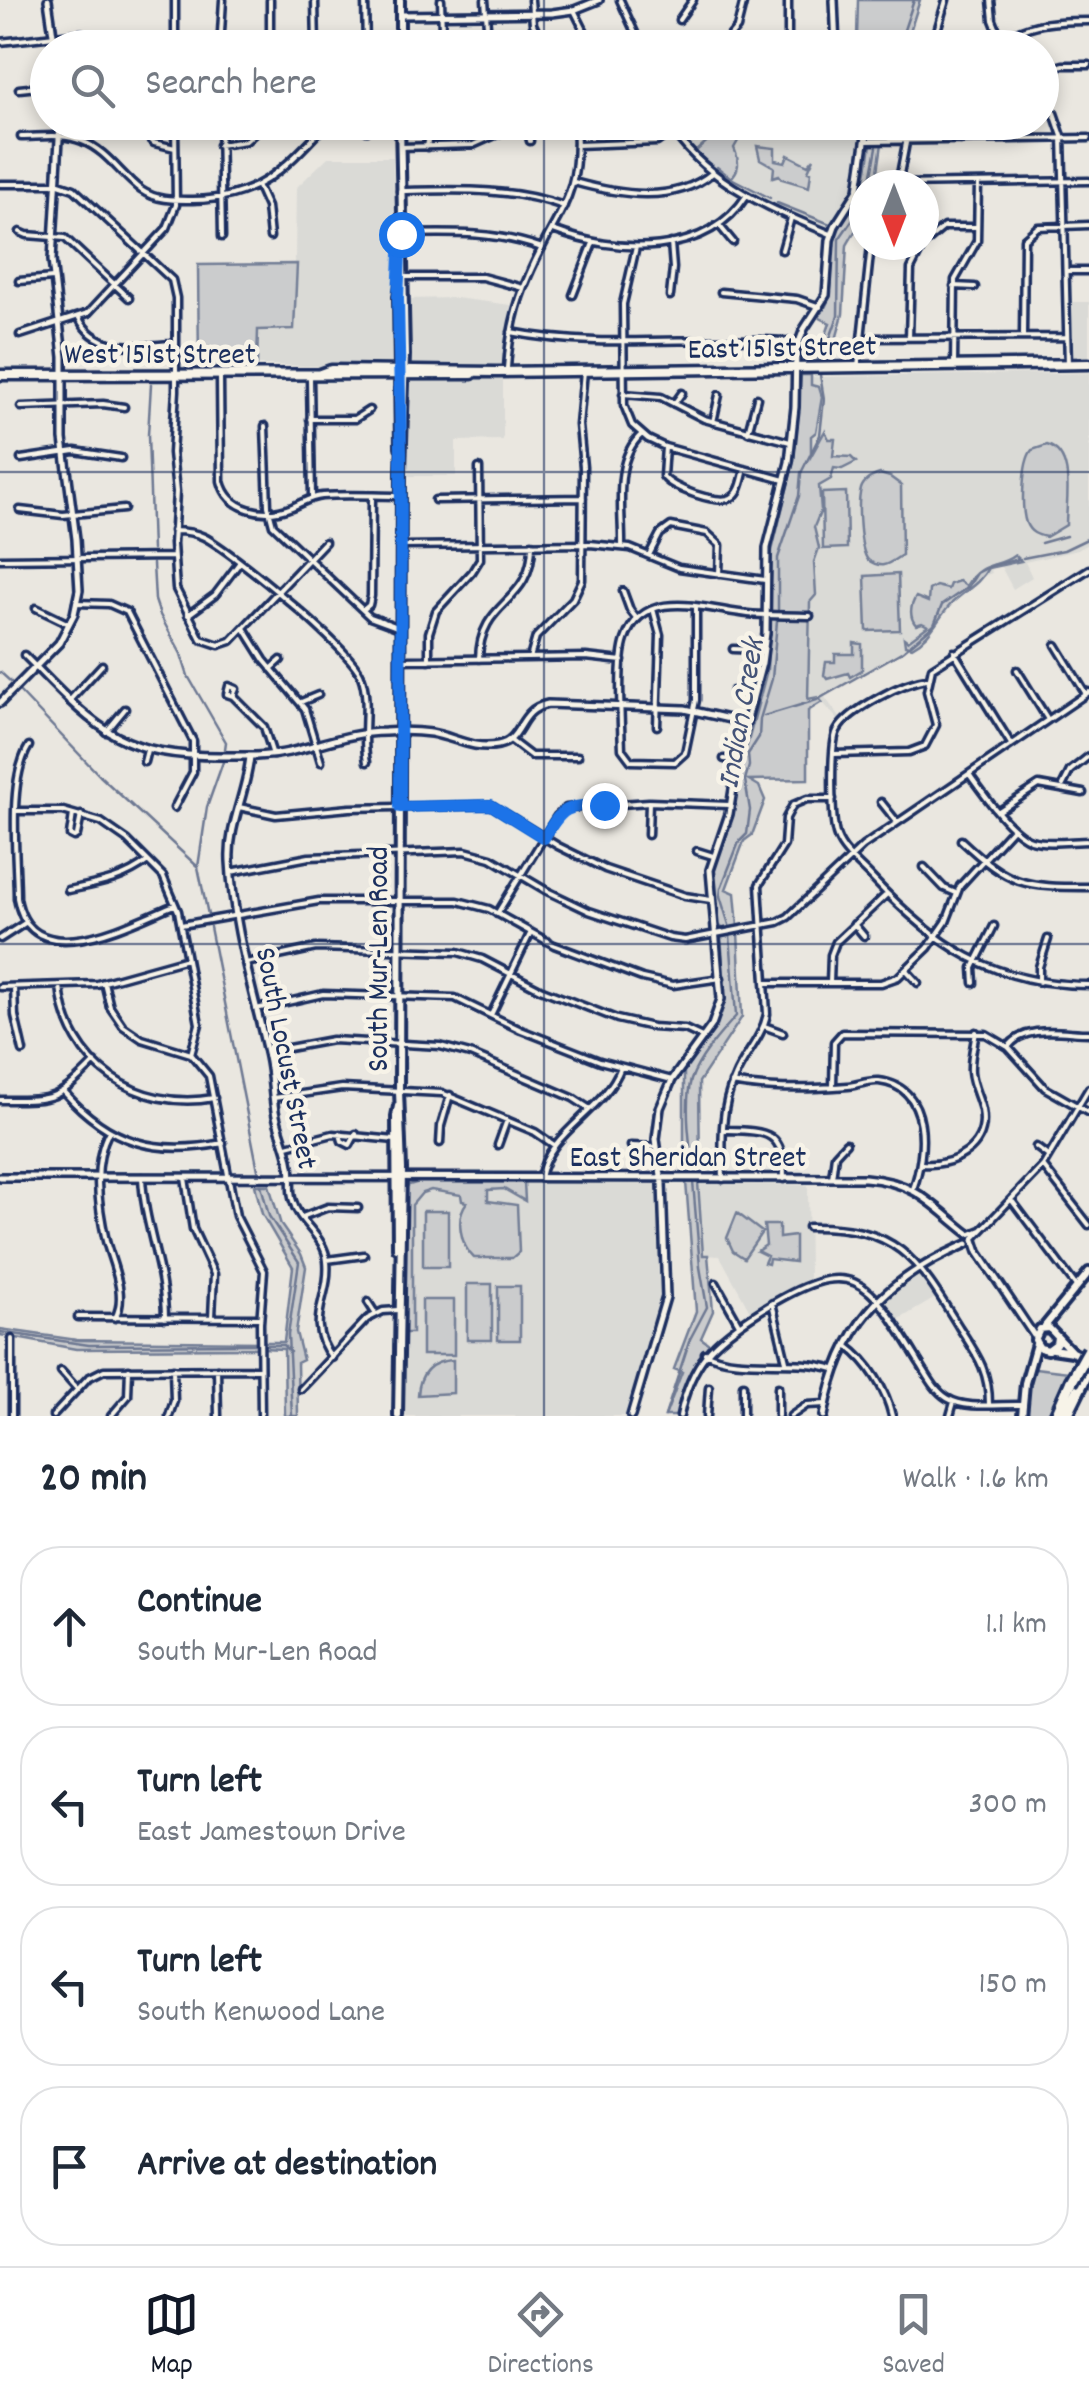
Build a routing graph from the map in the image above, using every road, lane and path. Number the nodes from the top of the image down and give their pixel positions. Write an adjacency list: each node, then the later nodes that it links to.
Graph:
1 (48, 0): 26 (street)
2 (175, 0): 27 (street)
3 (223, 0): 28 (street)
4 (270, 0): 29 (street)
5 (316, 0): 30 (street)
6 (365, 0): 31 (street)
7 (400, 0): 22 (main road)
8 (441, 0): 23 (street)
9 (484, 0): 20 (street)
10 (531, 0): 21 (street)
11 (620, 0): 37 (street)
12 (693, 0): 24 (street)
13 (744, 0): 38 (street)
14 (788, 0): 39 (street)
15 (834, 0): 40 (street)
16 (946, 0): 41 (street)
17 (991, 0): 42 (street)
18 (594, 1): 19 (street)
19 (574, 10): 21 (street); 36 (street)
20 (485, 14): 21 (street); 23 (street); 34 (street)
21 (532, 14): 35 (street)
22 (400, 15): 23 (street); 32 (main road)
23 (442, 15): 33 (street)
24 (679, 20)
25 (1089, 21): 43 (street)
26 (52, 30)
27 (175, 30)
28 (221, 30)
29 (270, 30)
30 (316, 30)
31 (366, 30)
32 (400, 30)
33 (440, 30)
34 (487, 30)
35 (538, 30)
36 (584, 30)
37 (634, 30)
38 (734, 30)
39 (788, 30)
40 (835, 30)
41 (937, 30)
42 (997, 30)
43 (1021, 30)
44 (30, 39): 45 (street)
45 (0, 42)
46 (1089, 65): 47 (street)
47 (1059, 66)
48 (30, 88): 49 (street)
49 (19, 89)
50 (1059, 121): 54 (street)
51 (20, 137): 52 (street)
52 (30, 137)
53 (1059, 138): 54 (street)
54 (1062, 138): 55 (street); 84 (street)
55 (1089, 138)
56 (60, 140): 87 (street)
57 (81, 140): 92 (street)
58 (151, 140): 78 (street)
59 (175, 140): 78 (street)
60 (219, 140): 75 (street)
61 (247, 140): 75 (street)
62 (310, 140): 88 (street)
63 (400, 140): 76 (main road, South Mur-Len Road)
64 (429, 140): 77 (street)
65 (488, 140): 77 (street)
66 (577, 140): 73 (street)
67 (642, 140): 74 (street)
68 (663, 140): 74 (street)
69 (680, 140): 80 (street)
70 (866, 140): 71 (street); 103 (street)
71 (906, 140): 72 (street); 79 (street)
72 (960, 140)
73 (577, 144): 74 (street); 82 (street)
74 (643, 144)
75 (219, 145): 91 (street)
76 (400, 147): 77 (street); 89 (main road, South Mur-Len Road)
77 (428, 147)
78 (175, 148): 92 (street)
79 (901, 170)
80 (712, 173): 82 (street); 90 (street)
81 (1089, 181): 84 (street)
82 (574, 182): 93 (street)
83 (978, 182): 84 (street); 85 (street); 98 (street)
84 (1063, 182): 96 (street)
85 (939, 183)
86 (0, 184): 87 (street)
87 (56, 185): 104 (street); 113 (street)
88 (258, 187): 91 (street); 106 (street)
89 (400, 190): 93 (street); 102 (main road, South Mur-Len Road)
90 (747, 195): 94 (street); 95 (street)
91 (220, 199): 92 (street); 105 (street)
92 (176, 200): 113 (street)
93 (565, 207): 99 (street)
94 (790, 218): 103 (street); 112 (street)
95 (719, 225): 107 (street); 109 (street)
96 (1065, 225): 97 (street); 116 (street); 136 (street)
97 (1089, 225)
98 (978, 227): 101 (street); 122 (street)
99 (553, 230): 108 (street); 111 (street)
100 (20, 232): 104 (street)
101 (939, 232)
102 (401, 234): 111 (street); 118 (main road, South Mur-Len Road)
103 (832, 234): 129 (street)
104 (52, 236): 119 (street); 121 (street)
105 (222, 237)
106 (270, 237)
107 (733, 242)
108 (593, 243): 110 (street); 126 (street)
109 (671, 243): 110 (street); 127 (street)
110 (636, 247): 141 (street)
111 (542, 248): 124 (street)
112 (782, 250)
113 (144, 253): 121 (street); 143 (street)
114 (870, 260): 139 (street)
115 (914, 260): 140 (street)
116 (1066, 271): 117 (street); 138 (street)
117 (1089, 271)
118 (401, 277): 124 (street); 130 (main road, South Mur-Len Road); 134 (main road, South Mur-Len Road)
119 (53, 278): 120 (street); 132 (street)
120 (20, 281)
121 (115, 284): 128 (street); 131 (street)
122 (954, 286): 123 (street); 137 (street)
123 (975, 287)
124 (523, 288): 133 (street)
125 (722, 292): 129 (street)
126 (573, 295)
127 (670, 296)
128 (129, 298)
129 (820, 307): 142 (street)
130 (398, 310): 134 (main road); 152 (main road, South Mur-Len Road)
131 (79, 318): 132 (street); 143 (street)
132 (58, 322): 135 (street); 156 (street)
133 (511, 332): 141 (street); 151 (street)
134 (405, 333): 152 (main road, South Mur-Len Road)
135 (20, 335)
136 (1022, 336): 137 (street); 138 (street)
137 (952, 337): 140 (street); 146 (street)
138 (1067, 337): 144 (street)
139 (862, 338): 140 (street); 147 (street)
140 (909, 338)
141 (622, 342): 142 (street); 150 (street)
142 (798, 342): 148 (street)
143 (176, 344): 157 (street)
144 (1068, 364): 145 (main road, East 151st Street); 146 (main road, East 151st Street)
145 (1089, 364)
146 (954, 366): 147 (main road, East 151st Street)
147 (858, 367): 148 (main road, East 151st Street)
148 (796, 368): 150 (main road, East 151st Street); 172 (street)
149 (584, 371): 150 (main road, East 151st Street); 151 (main road, East 151st Street); 183 (street)
150 (622, 371): 158 (street)
151 (506, 372): 152 (main road, East 151st Street)
152 (401, 373): 154 (main road, West 151st Street); 181 (main road, South Mur-Len Road)
153 (220, 374): 154 (main road, West 151st Street); 157 (main road, West 151st Street); 188 (street)
154 (315, 374): 167 (street)
155 (0, 375): 156 (main road, West 151st Street)
156 (62, 375): 157 (main road, West 151st Street); 163 (street)
157 (176, 375): 190 (street)
158 (623, 394): 162 (street); 171 (street)
159 (682, 394): 162 (street)
160 (718, 395): 168 (street)
161 (757, 398): 170 (street)
162 (674, 404): 168 (street)
163 (62, 405): 164 (street); 165 (street); 174 (street)
164 (21, 407)
165 (124, 407)
166 (369, 410): 167 (street)
167 (310, 419): 182 (street)
168 (712, 422): 170 (street)
169 (264, 426): 188 (street)
170 (748, 432): 172 (street)
171 (642, 434): 173 (street); 196 (street)
172 (792, 443): 179 (street)
173 (665, 447): 178 (street); 178 (street)
174 (64, 452): 175 (street); 176 (street); 189 (street)
175 (121, 458)
176 (21, 459)
177 (479, 468): 184 (street)
178 (745, 469): 179 (street)
179 (785, 480): 205 (street)
180 (372, 496): 181 (street); 182 (street); 212 (street)
181 (400, 496): 195 (main road, South Mur-Len Road)
182 (312, 498): 188 (street)
183 (583, 498): 184 (street); 192 (street)
184 (480, 499): 185 (street); 194 (street)
185 (435, 500)
186 (124, 509): 189 (street)
187 (20, 510): 189 (street)
188 (269, 510): 201 (street)
189 (73, 514): 199 (street)
190 (174, 531): 198 (street); 202 (street)
191 (325, 542): 201 (street)
192 (582, 543): 193 (street); 196 (street); 225 (street)
193 (532, 544): 194 (street); 226 (street)
194 (481, 545): 195 (street); 229 (street)
195 (400, 546): 219 (main road, South Mur-Len Road)
196 (622, 547): 197 (street)
197 (649, 555): 204 (street); 204 (street)
198 (174, 557): 199 (street); 213 (street)
199 (78, 558): 200 (street); 208 (street)
200 (0, 559)
201 (309, 559): 207 (street); 212 (street)
202 (241, 561): 207 (street); 213 (street)
203 (1089, 569): 223 (street)
204 (718, 574): 205 (street)
205 (765, 580): 214 (street)
206 (623, 590): 216 (street)
207 (278, 592): 218 (street); 255 (street)
208 (76, 603): 217 (street); 263 (street)
209 (696, 606): 211 (street); 214 (street); 247 (street)
210 (36, 608): 217 (street)
211 (652, 609): 216 (street); 245 (street)
212 (363, 610): 219 (street)
213 (188, 615): 218 (street)
214 (766, 615): 215 (street); 222 (street)
215 (810, 616)
216 (638, 619): 230 (street)
217 (70, 624): 232 (street)
218 (244, 628): 233 (street)
219 (400, 628): 228 (main road, South Mur-Len Road)
220 (1056, 646): 238 (street)
221 (733, 649): 222 (street)
222 (764, 650): 237 (street)
223 (954, 652): 235 (street); 257 (street)
224 (24, 655): 232 (street)
225 (530, 658): 226 (street); 230 (street)
226 (480, 659): 229 (street)
227 (282, 660): 233 (street)
228 (400, 660): 229 (street); 254 (main road, South Mur-Len Road)
229 (429, 660)
230 (622, 661): 244 (street)
231 (102, 665): 241 (street)
232 (36, 668): 241 (street); 243 (street)
233 (270, 669): 242 (street)
234 (1017, 670): 248 (street)
235 (928, 679): 251 (street); 261 (street)
236 (733, 691): 237 (street)
237 (756, 691): 249 (street)
238 (1087, 693): 248 (street)
239 (318, 695): 242 (street)
240 (233, 696): 262 (street)
241 (69, 701): 253 (street)
242 (301, 702): 258 (street)
243 (0, 703)
244 (622, 708): 245 (street); 247 (street); 256 (street)
245 (659, 708): 247 (street); 250 (street)
246 (124, 709): 253 (street)
247 (695, 710): 249 (street)
248 (1048, 718): 257 (street)
249 (746, 723): 268 (street)
250 (657, 726)
251 (936, 730): 252 (street); 261 (street)
252 (944, 731)
253 (106, 732): 260 (street)
254 (400, 732): 255 (street); 256 (street); 281 (main road, South Mur-Len Road)
255 (364, 733): 258 (street); 271 (street)
256 (510, 740): 265 (street)
257 (1010, 744): 272 (street)
258 (316, 745): 262 (street); 270 (street)
259 (29, 746): 283 (street)
260 (147, 750): 263 (street); 269 (street)
261 (834, 754): 275 (street)
262 (273, 755): 264 (street)
263 (195, 756): 264 (street); 282 (street)
264 (250, 756): 280 (street, South Locust Street)
265 (578, 756)
266 (1089, 756): 273 (street)
267 (724, 759): 268 (street)
268 (737, 760): 279 (street)
269 (144, 762)
270 (321, 762)
271 (367, 762)
272 (969, 774): 284 (street); 288 (street)
273 (1063, 787): 274 (street); 284 (street)
274 (1083, 793)
275 (834, 799): 297 (street); 315 (street)
276 (649, 802): 278 (street); 279 (street); 290 (street)
277 (881, 802): 288 (street)
278 (600, 805): 287 (street); 291 (street)
279 (730, 805): 296 (street)
280 (239, 807): 281 (street); 301 (street, South Locust Street)
281 (400, 807): 291 (street); 295 (main road, South Mur-Len Road)
282 (174, 808)
283 (17, 811): 285 (street); 312 (street)
284 (999, 811): 289 (street)
285 (74, 813): 286 (street); 286 (street)
286 (81, 815): 298 (street)
287 (601, 818)
288 (898, 822): 297 (street)
289 (1013, 828): 293 (street); 299 (street)
290 (648, 836)
291 (544, 838): 302 (street); 308 (street)
292 (961, 840): 299 (street)
293 (1089, 842)
294 (697, 851): 296 (street)
295 (400, 853): 301 (street); 302 (street); 307 (main road, South Mur-Len Road)
296 (713, 856): 308 (street)
297 (851, 856): 306 (street); 315 (street)
298 (148, 860): 304 (street); 309 (street)
299 (982, 860): 303 (street); 305 (street)
300 (924, 867): 305 (street)
301 (230, 872): 311 (street, South Locust Street)
302 (520, 876): 310 (street); 317 (street)
303 (1089, 887)
304 (68, 890)
305 (956, 892): 320 (street)
306 (886, 894): 313 (street); 320 (street)
307 (399, 900): 310 (street); 311 (street); 323 (main road, South Mur-Len Road)
308 (713, 900): 317 (street)
309 (176, 904): 312 (street); 314 (street)
310 (497, 914): 318 (street)
311 (238, 917): 314 (street); 326 (street, South Locust Street)
312 (27, 922): 321 (street)
313 (854, 924): 319 (street); 332 (street)
314 (181, 925): 324 (street)
315 (760, 925): 317 (street); 331 (street)
316 (994, 926): 325 (street)
317 (717, 932): 329 (street)
318 (531, 933): 328 (street); 329 (street)
319 (864, 936)
320 (935, 938): 325 (street); 327 (street)
321 (0, 939)
322 (1048, 940): 333 (street)
323 (399, 952): 326 (street); 328 (street); 340 (main road, South Mur-Len Road)
324 (187, 958): 330 (street); 352 (street)
325 (976, 962): 333 (street); 335 (street)
326 (246, 963): 341 (street, South Locust Street)
327 (906, 970): 332 (street); 334 (street)
328 (512, 976): 342 (street); 347 (street)
329 (722, 978): 347 (street)
330 (104, 982): 337 (street); 352 (street)
331 (765, 982): 332 (street); 343 (street)
332 (830, 982)
333 (1039, 982): 336 (street)
334 (918, 983)
335 (974, 983)
336 (1089, 985)
337 (60, 986): 339 (street); 353 (street)
338 (0, 987): 339 (street)
339 (14, 987): 350 (street)
340 (399, 998): 341 (street); 342 (street); 348 (main road, South Mur-Len Road)
341 (256, 1009): 351 (street, South Locust Street)
342 (491, 1015): 354 (street)
343 (764, 1026): 345 (street); 356 (street)
344 (976, 1032): 349 (street); 357 (street); 385 (street)
345 (783, 1033)
346 (1089, 1033): 349 (street)
347 (704, 1038): 355 (street)
348 (399, 1045): 351 (street); 359 (main road, South Mur-Len Road); 366 (street)
349 (1008, 1046): 367 (street)
350 (22, 1050)
351 (267, 1052): 363 (street, South Locust Street)
352 (191, 1054): 362 (street)
353 (95, 1062): 360 (street); 362 (street)
354 (621, 1067): 355 (street); 366 (street)
355 (672, 1080): 382 (street)
356 (732, 1083): 357 (street); 370 (street)
357 (832, 1086): 385 (street)
358 (1089, 1088): 367 (street)
359 (399, 1091): 361 (street); 363 (street); 365 (main road, South Mur-Len Road)
360 (64, 1092): 364 (street); 371 (street)
361 (450, 1095): 369 (street); 375 (street)
362 (214, 1098): 376 (street)
363 (274, 1098): 379 (street, South Locust Street)
364 (0, 1100)
365 (399, 1105): 374 (main road, South Mur-Len Road); 393 (main road, South Mur-Len Road)
366 (590, 1108): 380 (street)
367 (1078, 1108): 368 (street); 384 (street)
368 (1089, 1113)
369 (507, 1120): 377 (street); 380 (street)
370 (723, 1130): 396 (street); 398 (street)
371 (109, 1131): 376 (street); 388 (street)
372 (340, 1134): 373 (street); 373 (street); 379 (street)
373 (356, 1134): 374 (street)
374 (396, 1140): 393 (main road, South Mur-Len Road)
375 (440, 1143)
376 (223, 1144): 391 (street)
377 (498, 1144)
378 (846, 1144): 397 (street)
379 (287, 1146): 392 (street, South Locust Street)
380 (554, 1146): 394 (street)
381 (630, 1146): 382 (street)
382 (657, 1147): 395 (street)
383 (1036, 1147): 384 (street)
384 (1049, 1156): 386 (street)
385 (922, 1164): 399 (street)
386 (1043, 1166): 401 (street); 404 (street)
387 (0, 1177): 388 (street, East Sheridan Street)
388 (99, 1178): 389 (street, East Sheridan Street); 421 (street)
389 (142, 1178): 390 (street, East Sheridan Street); 422 (street)
390 (185, 1178): 391 (street, East Sheridan Street); 423 (street)
391 (230, 1178): 392 (street, East Sheridan Street); 424 (street)
392 (291, 1178): 393 (street, East Sheridan Street); 403 (street, South Locust Street)
393 (399, 1178): 394 (street, East Sheridan Street); 417 (main road, South Mur-Len Road)
394 (540, 1178): 395 (street, East Sheridan Street)
395 (662, 1178): 396 (street, East Sheridan Street); 463 (street)
396 (723, 1178): 398 (street, East Sheridan Street)
397 (832, 1178): 398 (street, East Sheridan Street); 399 (street, East Sheridan Street)
398 (784, 1179)
399 (912, 1189): 406 (street, East Sheridan Street)
400 (1002, 1198): 401 (street)
401 (1010, 1203): 406 (street); 412 (street)
402 (358, 1208): 403 (street)
403 (302, 1217): 408 (street, South Locust Street)
404 (1089, 1225)
405 (808, 1226): 409 (street)
406 (968, 1239): 409 (street); 420 (street, East Sheridan Street)
407 (364, 1255): 408 (street)
408 (327, 1260): 435 (street)
409 (921, 1268): 413 (street); 454 (street)
410 (1089, 1272): 412 (main road)
411 (716, 1282): 425 (street)
412 (1076, 1286): 416 (main road)
413 (879, 1298): 415 (street); 430 (street); 452 (street)
414 (368, 1302): 418 (street)
415 (772, 1303): 425 (street); 437 (street)
416 (1058, 1308): 426 (main road); 427 (main road)
417 (398, 1310): 418 (street); 462 (main road, South Mur-Len Road)
418 (375, 1313): 435 (street)
419 (78, 1317): 421 (street)
420 (1024, 1317): 426 (street, East Sheridan Street); 429 (street, East Sheridan Street)
421 (115, 1318): 422 (street)
422 (165, 1318): 423 (street)
423 (212, 1318): 424 (street)
424 (260, 1318): 442 (street)
425 (739, 1324): 434 (street)
426 (1044, 1328): 427 (main road); 429 (main road)
427 (1056, 1335): 431 (main road); 433 (main road)
428 (12, 1339): 456 (street)
429 (1035, 1340): 431 (main road); 438 (main road)
430 (845, 1344): 443 (street); 470 (street)
431 (1048, 1350): 433 (main road); 438 (main road)
432 (1089, 1350): 446 (highway, bridge)
433 (1072, 1352): 436 (main road)
434 (705, 1353): 437 (street); 464 (street)
435 (332, 1358): 451 (street)
436 (1089, 1360)
437 (786, 1361): 443 (street)
438 (1032, 1364): 455 (main road)
439 (129, 1369): 440 (street); 450 (street); 458 (street)
440 (174, 1369): 441 (street); 459 (street)
441 (216, 1369): 442 (street); 460 (street)
442 (260, 1369): 461 (street)
443 (834, 1369): 453 (street)
444 (1089, 1370): 446 (highway)
445 (60, 1372): 450 (street)
446 (1076, 1383): 473 (highway); 474 (highway)
447 (743, 1385): 466 (street)
448 (708, 1387): 465 (street)
449 (778, 1387): 467 (street)
450 (77, 1389): 457 (street)
451 (302, 1390)
452 (954, 1402): 454 (street); 471 (street)
453 (826, 1404): 468 (street); 469 (street)
454 (989, 1404): 455 (street)
455 (1022, 1404): 472 (main road)
456 (12, 1416)
457 (53, 1416)
458 (111, 1416)
459 (169, 1416)
460 (218, 1416)
461 (261, 1416)
462 (398, 1416)
463 (631, 1416)
464 (680, 1416)
465 (707, 1416)
466 (743, 1416)
467 (778, 1416)
468 (792, 1416)
469 (824, 1416)
470 (892, 1416)
471 (950, 1416)
472 (1022, 1416)
473 (1056, 1416)
474 (1066, 1416)

